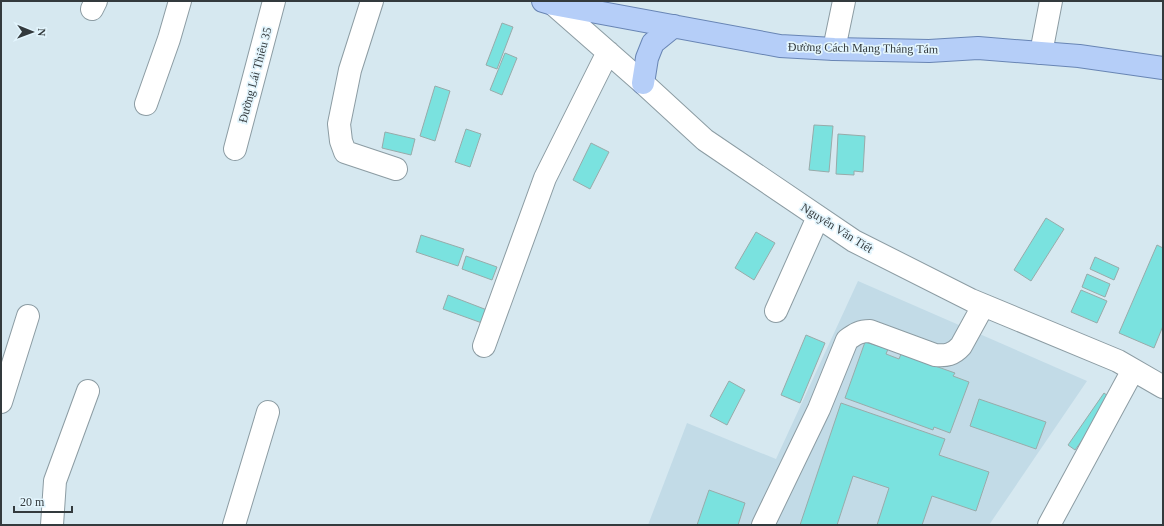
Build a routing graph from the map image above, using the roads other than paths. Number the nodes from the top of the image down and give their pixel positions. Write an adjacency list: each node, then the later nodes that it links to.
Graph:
1 (180, 1): 13 (street)
2 (274, 1): 14 (street, Đường Lái Thiêu 35)
3 (372, 1): 15 (street)
4 (844, 1): 8 (street)
5 (1051, 1): 10 (street)
6 (548, 3): 7 (main road, Đường Cách Mạng Tháng Tám); 9 (street, Nguyễn Văn Tiết)
7 (674, 26): 8 (main road, Đường Cách Mạng Tháng Tám); 12 (main road)
8 (834, 49): 10 (main road, Đường Cách Mạng Tháng Tám)
9 (608, 52): 12 (street, Nguyễn Văn Tiết); 20 (street)
10 (1041, 53): 11 (main road, Đường Cách Mạng Tháng Tám)
11 (1163, 68)
12 (643, 83): 16 (street, Nguyễn Văn Tiết)
13 (146, 104)
14 (235, 149)
15 (396, 169)
16 (818, 217): 17 (street, Nguyễn Văn Tiết); 18 (street)
17 (983, 306): 21 (street, Nguyễn Văn Tiết); 28 (street)
18 (776, 311)
19 (28, 316): 24 (street)
20 (484, 346)
21 (1133, 370): 22 (street, Nguyễn Văn Tiết); 29 (street)
22 (1163, 387)
23 (88, 391): 26 (street)
24 (1, 402)
25 (268, 412): 27 (street)
26 (52, 525)
27 (234, 525)
28 (763, 525)
29 (1049, 525)

